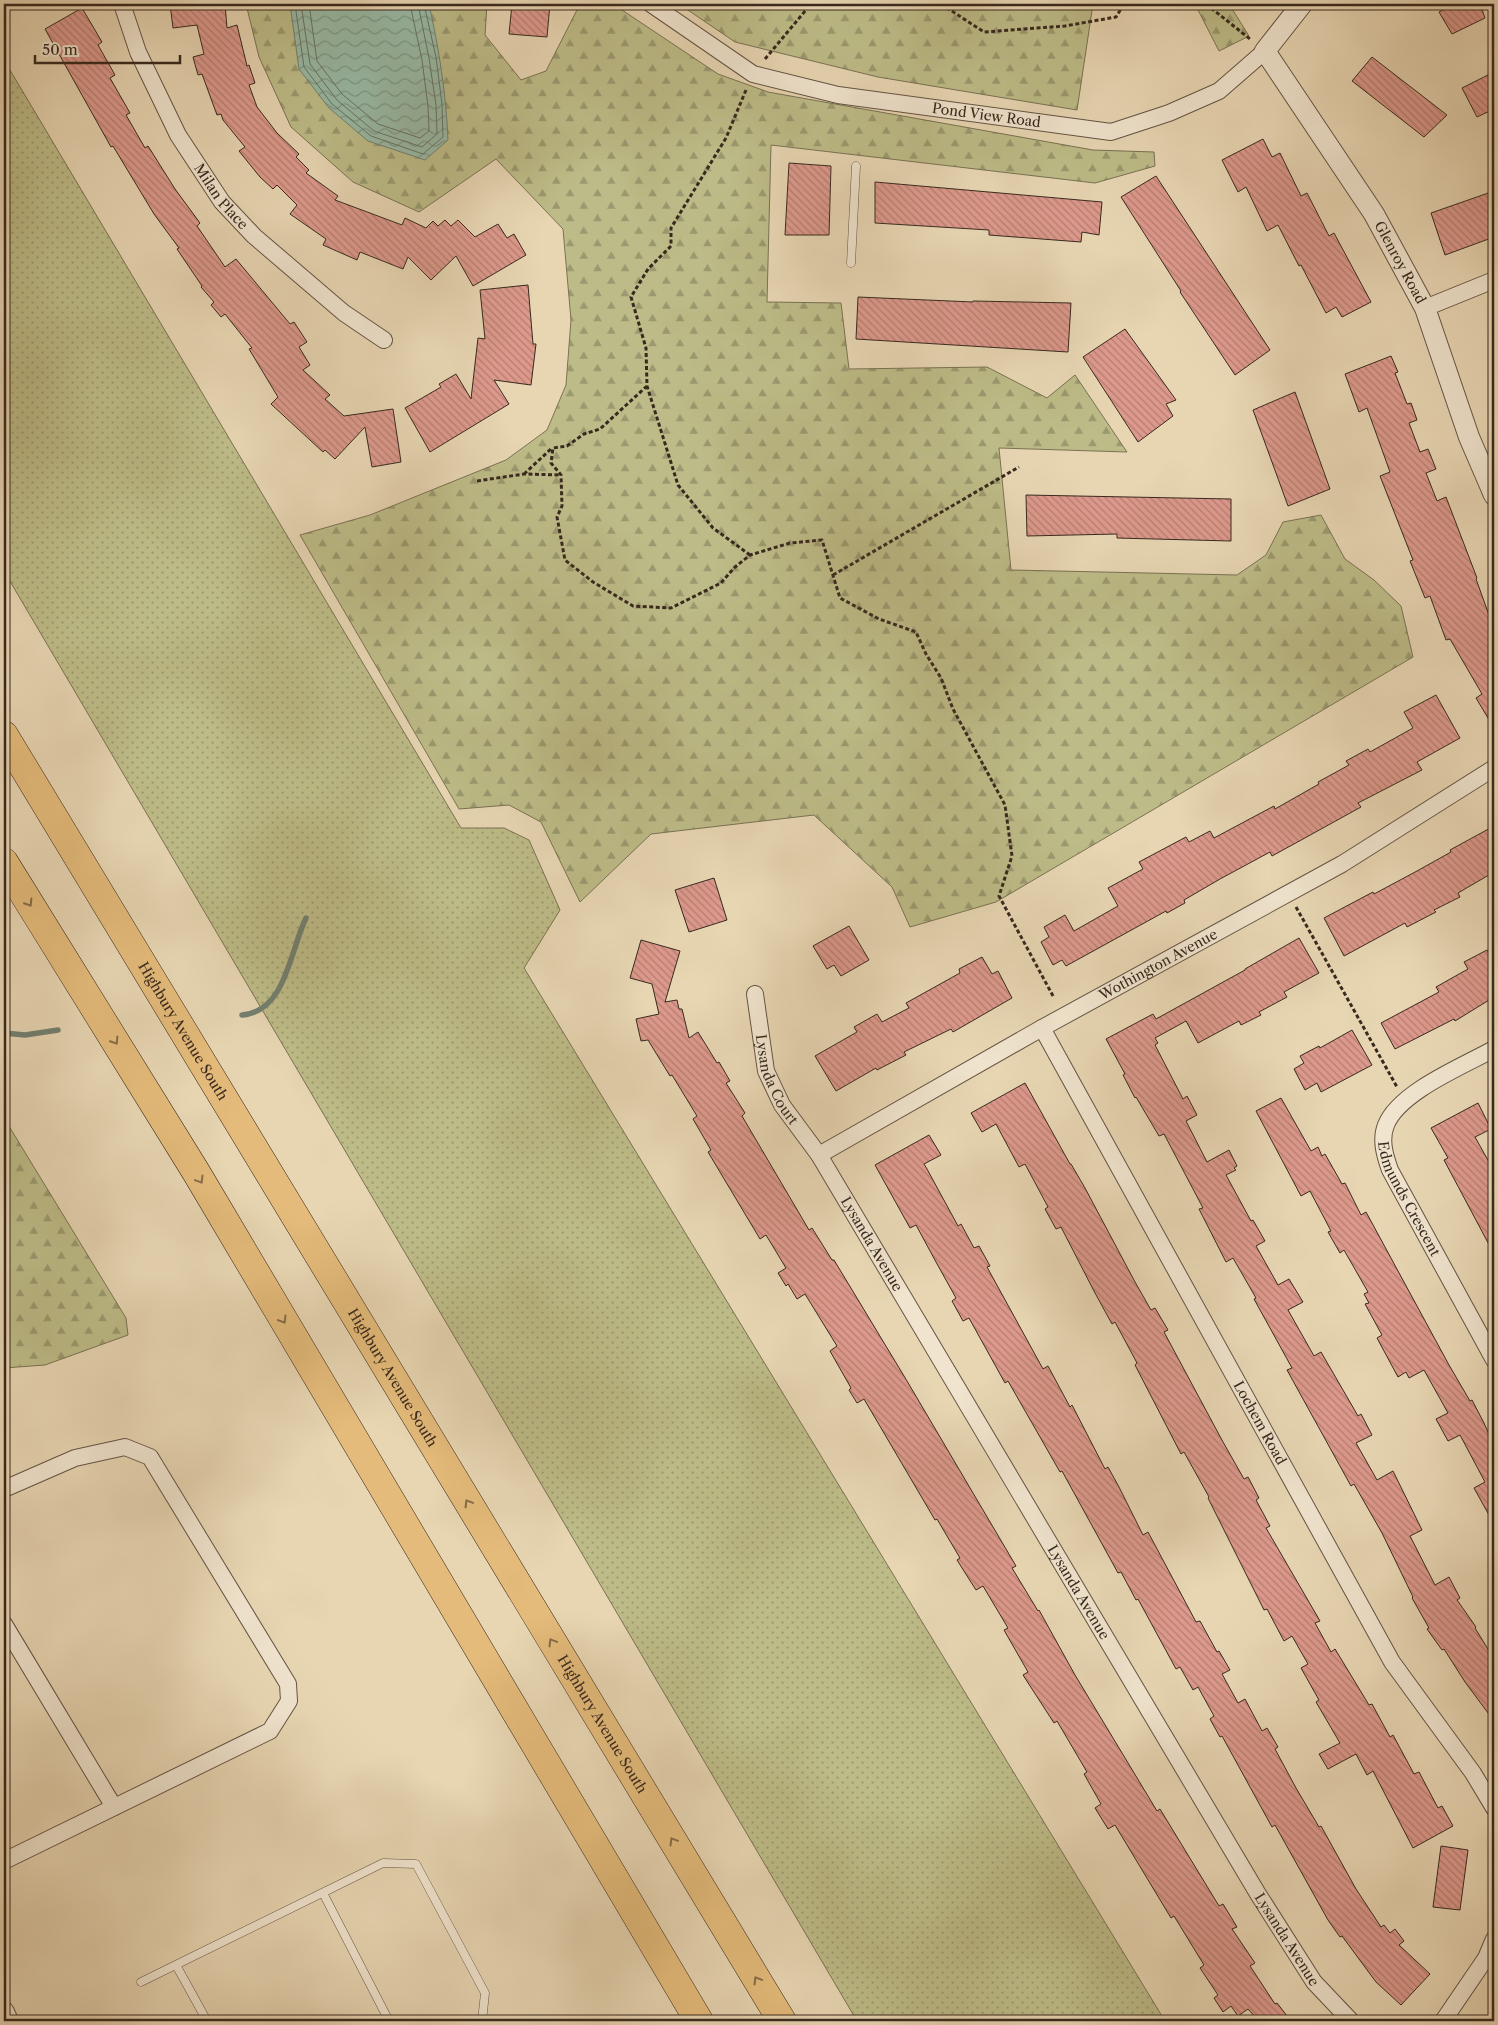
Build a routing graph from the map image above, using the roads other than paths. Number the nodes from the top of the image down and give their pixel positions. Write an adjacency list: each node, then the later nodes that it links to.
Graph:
1 (122, 4): 9 (street, Milan Place)
2 (650, 4): 4 (street, Pond View Road)
3 (1302, 4): 4 (street, Pond View Road)
4 (1265, 51): 8 (street, Glenroy Road)
5 (856, 166): 6 (lane)
6 (851, 263)
7 (1494, 280): 8 (street)
8 (1425, 308): 10 (street, Glenroy Road)
9 (384, 340)
10 (1494, 495)
11 (4, 735): 34 (highway, Highbury Avenue South, one-way to 11)
12 (1494, 768): 15 (street, Wothington Avenue)
13 (4, 862): 33 (highway, one-way to 33)
14 (755, 994): 17 (street, Lysanda Court)
15 (1042, 1028): 17 (street, Wothington Avenue); 22 (street, Lochem Road)
16 (1494, 1048): 18 (street, Edmunds Crescent)
17 (819, 1154): 35 (street, Lysanda Avenue)
18 (1494, 1360)
19 (4, 1489): 21 (street)
20 (4, 1624): 21 (street)
21 (114, 1807): 23 (street)
22 (1494, 1808)
23 (4, 1861)
24 (323, 1892): 26 (lane); 31 (lane); 32 (lane)
25 (1494, 1939): 36 (street)
26 (176, 1965): 27 (lane); 30 (lane)
27 (141, 1982)
28 (4, 2012): 29 (street)
29 (8, 2021)
30 (208, 2021)
31 (389, 2021)
32 (482, 2021)
33 (698, 2021)
34 (782, 2021)
35 (1351, 2021)
36 (1443, 2021)

